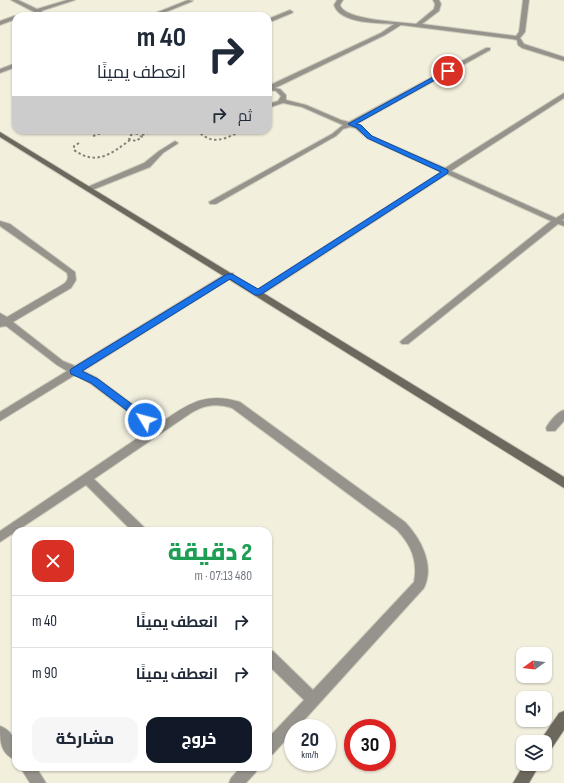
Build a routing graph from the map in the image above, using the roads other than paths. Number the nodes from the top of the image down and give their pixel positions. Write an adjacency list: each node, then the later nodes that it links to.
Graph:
1 (14, 0): 7 (street)
2 (72, 0): 7 (street)
3 (340, 0): 15 (street)
4 (436, 0): 16 (street)
5 (526, 0): 17 (street)
6 (190, 1): 10 (street)
7 (34, 10): 8 (street); 9 (street)
8 (28, 12)
9 (38, 12)
10 (161, 12)
11 (290, 12): 13 (street)
12 (12, 18): 14 (street)
13 (272, 19)
14 (0, 23)
15 (399, 24): 16 (street); 22 (street)
16 (416, 26): 17 (street)
17 (517, 38): 19 (street)
18 (488, 49): 27 (street)
19 (564, 59)
20 (12, 67): 21 (street)
21 (0, 71)
22 (272, 87)
23 (272, 89): 25 (street)
24 (564, 95): 30 (street)
25 (283, 100): 26 (street); 27 (street)
26 (272, 105)
27 (351, 124): 30 (street); 32 (street)
28 (0, 134): 31 (street)
29 (175, 144): 31 (street)
30 (446, 171): 33 (street); 36 (street)
31 (89, 188): 35 (street)
32 (213, 202)
33 (562, 220): 38 (street)
34 (0, 223): 37 (street)
35 (230, 276): 36 (street); 39 (street)
36 (258, 293): 45 (street)
37 (2, 321): 39 (street)
38 (405, 342)
39 (74, 371): 41 (street); 43 (street)
40 (564, 414): 42 (street)
41 (0, 417)
42 (551, 428)
43 (158, 429): 44 (street); 51 (street)
44 (86, 478): 46 (street); 47 (street)
45 (564, 483)
46 (15, 527)
47 (136, 527)
48 (12, 529): 49 (street)
49 (0, 537)
50 (272, 660): 51 (street)
51 (313, 700): 55 (street)
52 (564, 718): 54 (street)
53 (0, 733): 56 (street)
54 (552, 736)
55 (272, 745)
56 (12, 748)
57 (29, 771): 60 (street)
58 (247, 771): 61 (street)
59 (528, 771): 62 (street)
60 (39, 783)
61 (236, 783)
62 (520, 783)

